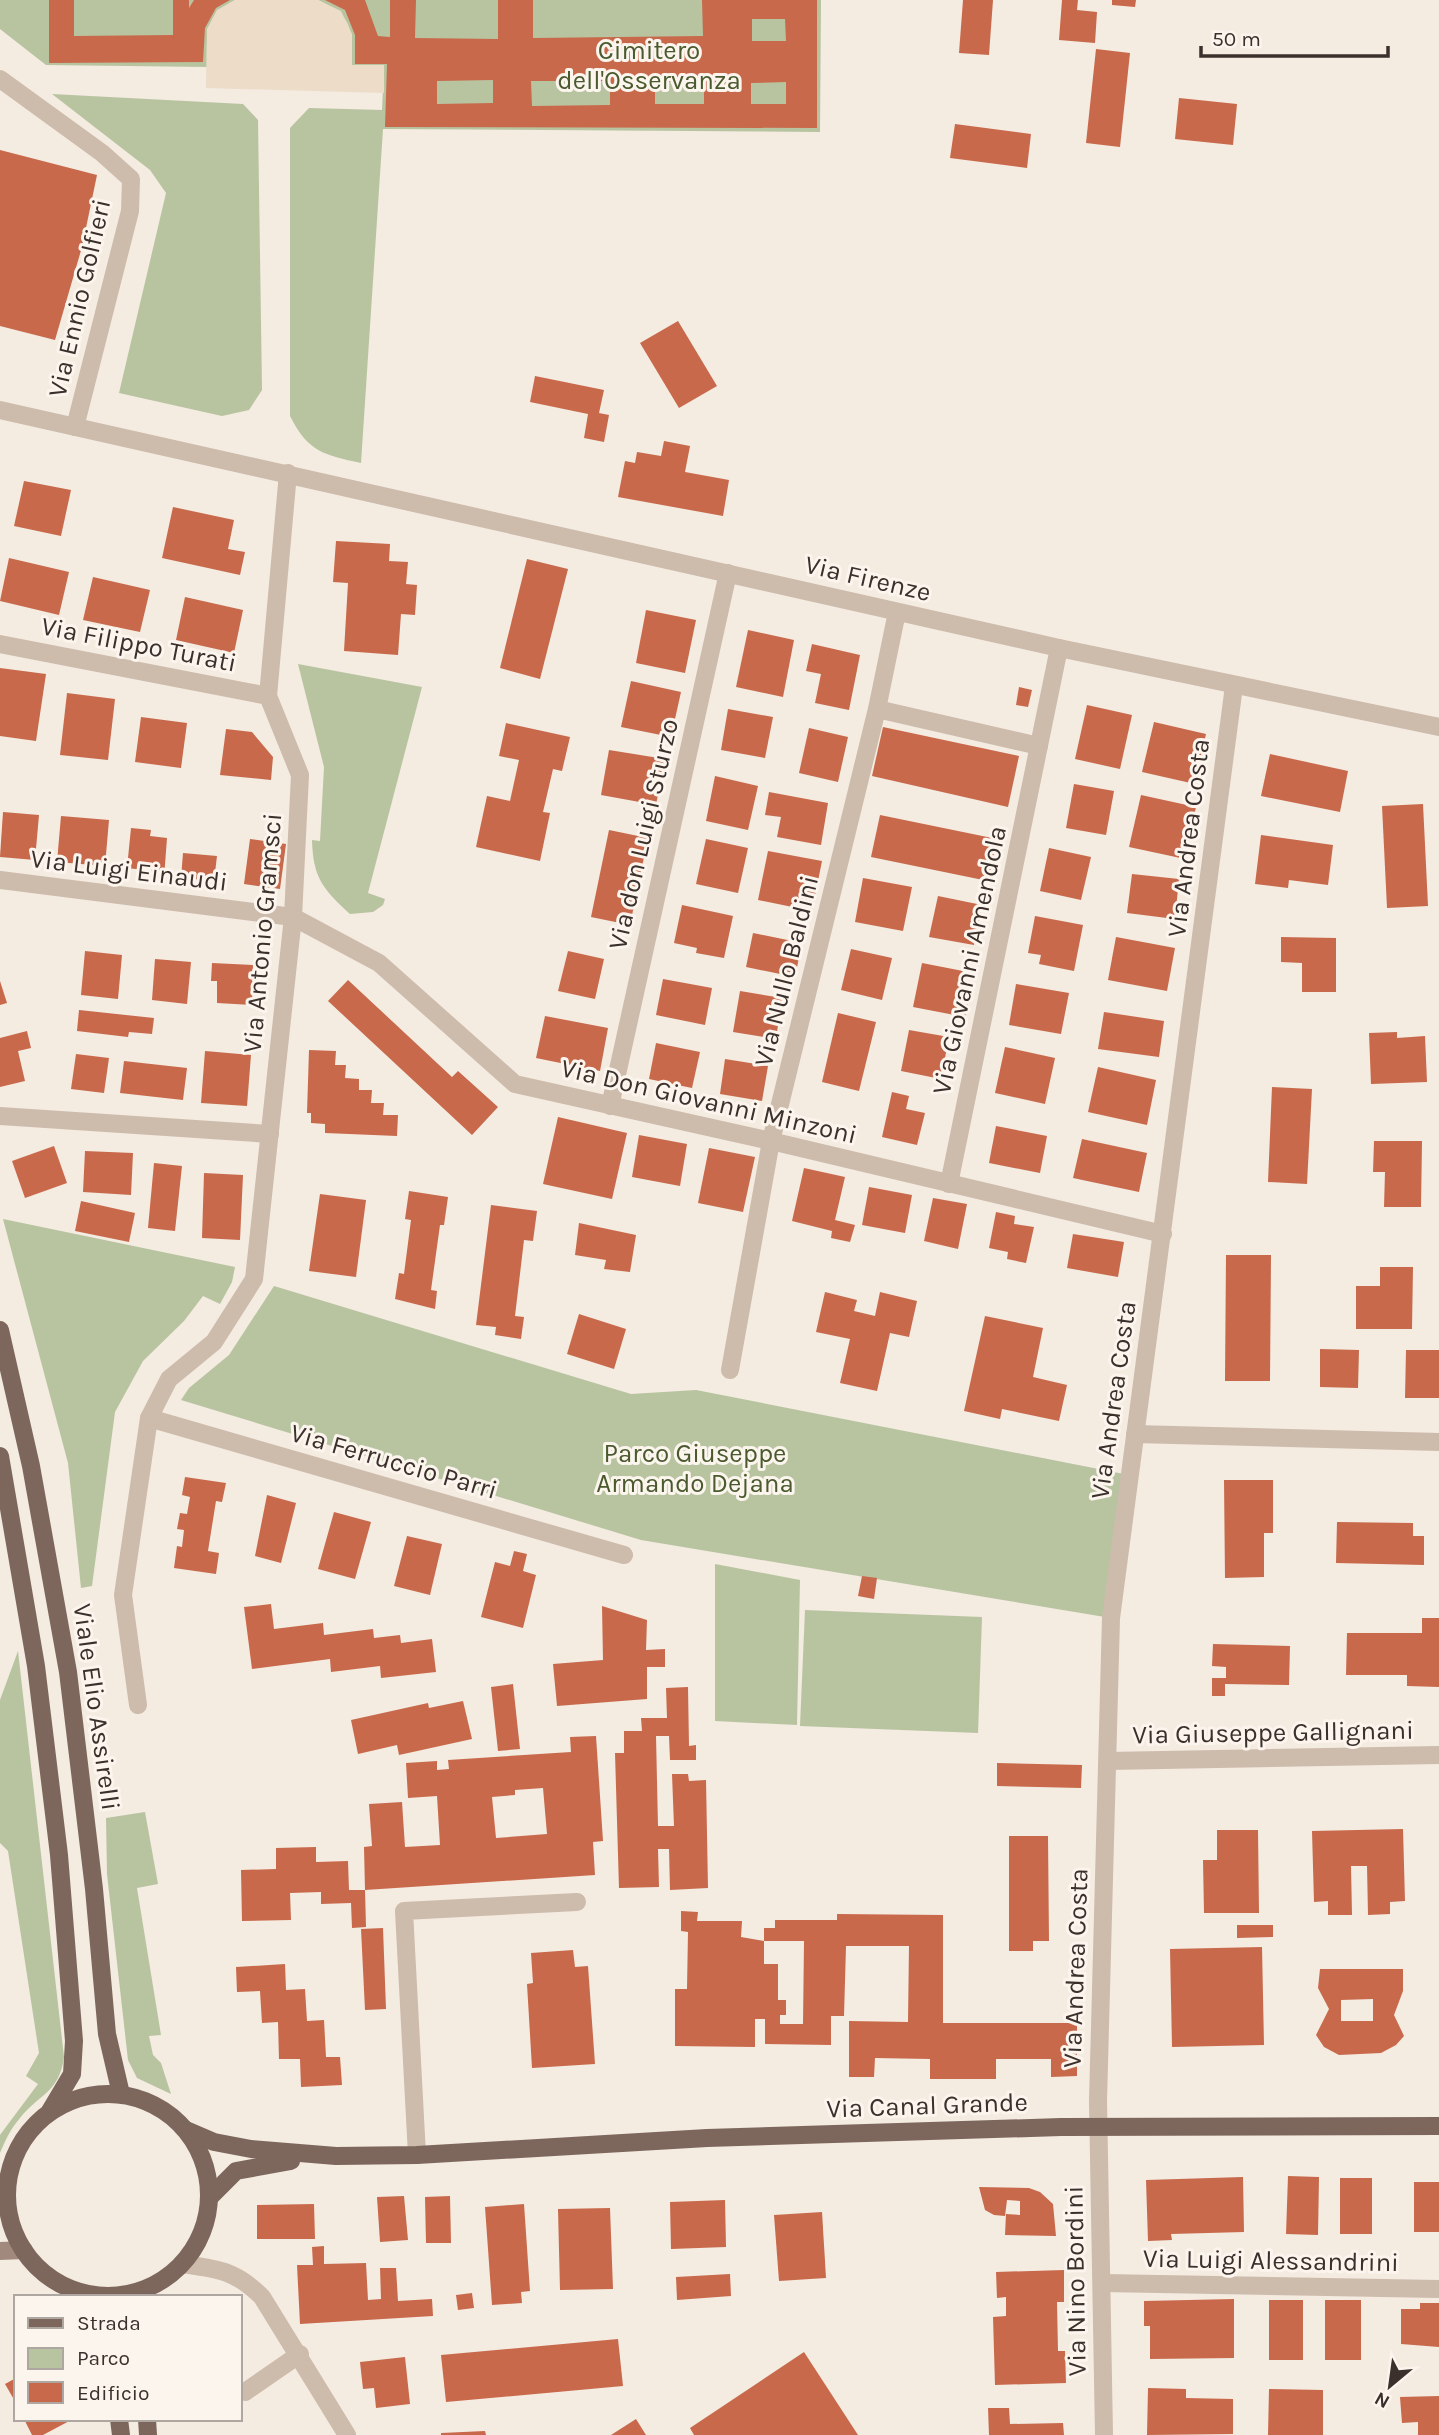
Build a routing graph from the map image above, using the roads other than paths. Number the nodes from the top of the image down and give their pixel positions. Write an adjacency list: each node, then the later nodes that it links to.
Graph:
1 (0, 79): 3 (street, Via Ennio Golfieri)
2 (0, 410): 3 (street, Via Firenze)
3 (75, 426): 4 (street, Via Firenze)
4 (288, 472): 5 (street, Via Firenze); 10 (street, Via Antonio Gramsci)
5 (728, 573): 6 (street, Via Firenze); 16 (street, Via don Luigi Sturzo)
6 (897, 612): 8 (street, Via Firenze); 11 (street, Via Nullo Baldini)
7 (0, 644): 10 (street, Via Filippo Turati)
8 (1059, 648): 9 (street, Via Firenze); 13 (street, Via Giovanni Amendola)
9 (1234, 686): 12 (street, Via Firenze); 21 (street, Via Andrea Costa)
10 (268, 696): 15 (street, Via Antonio Gramsci)
11 (877, 709): 13 (street); 19 (street, Via Nullo Baldini)
12 (1439, 727)
13 (1039, 746): 20 (street, Via Giovanni Amendola)
14 (0, 880): 15 (street, Via Luigi Einaudi)
15 (293, 917): 16 (street, Via Don Giovanni Minzoni); 18 (street, Via Antonio Gramsci)
16 (610, 1105): 19 (street, Via Don Giovanni Minzoni)
17 (0, 1116): 18 (street)
18 (270, 1134): 24 (street, Via Antonio Gramsci)
19 (771, 1140): 20 (street, Via Don Giovanni Minzoni); 23 (street, Via Nullo Baldini)
20 (949, 1184): 21 (street, Via Don Giovanni Minzoni)
21 (1163, 1234): 25 (street, Via Andrea Costa)
22 (0, 1330): 33 (main road, Viale Elio Assirelli)
23 (730, 1370)
24 (149, 1418): 28 (street, Via Ferruccio Parri); 29 (street, Via Antonio Gramsci)
25 (1135, 1434): 26 (street); 31 (street, Via Andrea Costa)
26 (1439, 1442)
27 (0, 1455): 34 (main road, Viale Elio Assirelli)
28 (624, 1555)
29 (138, 1705)
30 (1439, 1755): 31 (street, Via Giuseppe Gallignani)
31 (1108, 1761): 35 (street, Via Andrea Costa)
32 (577, 1902): 38 (street)
33 (121, 2094): 34 (main road); 37 (main road)
34 (50, 2111): 40 (main road)
35 (1098, 2126): 36 (main road, Via Canal Grande); 38 (main road, Via Canal Grande); 45 (street, Via Nino Bordini)
36 (1439, 2126)
37 (186, 2130): 39 (main road, Via Canal Grande); 41 (main road)
38 (417, 2155): 39 (main road, Via Canal Grande)
39 (336, 2156): 41 (main road, Via Canal Grande)
40 (3, 2194): 42 (main road)
41 (209, 2197): 44 (main road)
42 (24, 2250): 43 (main road); 48 (main road)
43 (0, 2251)
44 (182, 2264): 47 (main road); 49 (street)
45 (1103, 2283): 46 (street, Via Luigi Alessandrini); 52 (street, Via Nino Bordini)
46 (1439, 2289)
47 (147, 2292): 48 (main road)
48 (76, 2293)
49 (300, 2354): 50 (street); 51 (street)
50 (245, 2392)
51 (347, 2435)
52 (1104, 2435)

